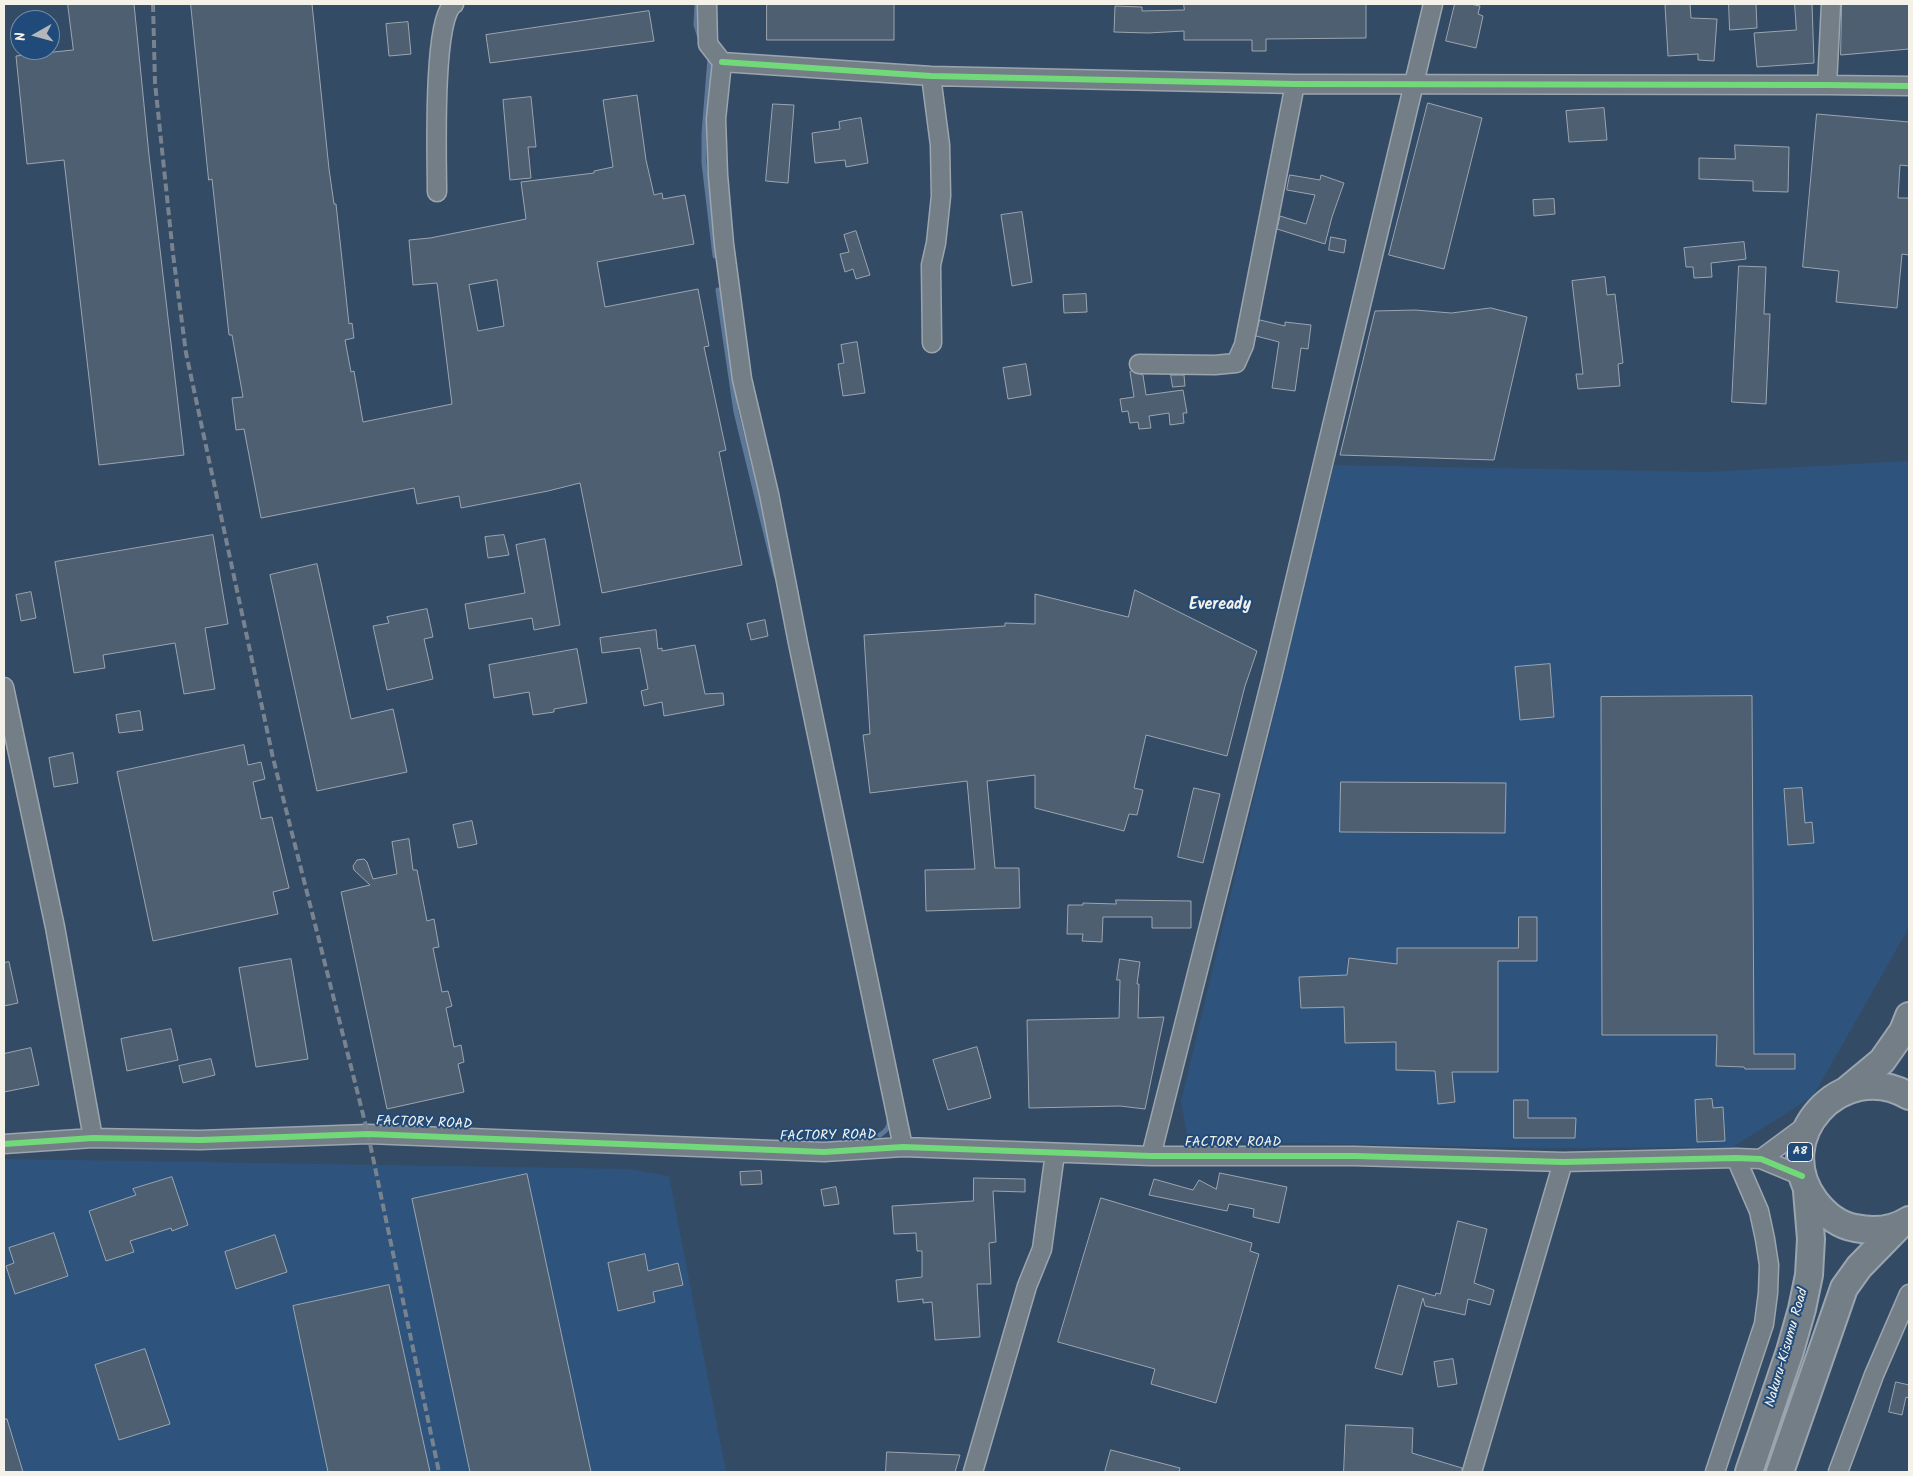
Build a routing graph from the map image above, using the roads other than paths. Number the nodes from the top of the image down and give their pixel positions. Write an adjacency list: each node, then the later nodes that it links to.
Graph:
1 (454, 4): 11 (street)
2 (707, 4): 5 (street)
3 (1433, 4): 8 (street)
4 (1832, 4): 9 (street)
5 (722, 62): 6 (street); 21 (street)
6 (931, 76): 7 (street); 12 (street)
7 (1295, 84): 8 (street); 13 (street)
8 (1415, 84): 9 (street); 23 (street)
9 (1827, 84): 10 (street)
10 (1909, 86)
11 (437, 192)
12 (932, 343)
13 (1139, 364)
14 (4, 687): 19 (street)
15 (1909, 1016): 16 (highway, A8)
16 (1846, 1090): 17 (highway, A8); 18 (highway, A8)
17 (1909, 1096)
18 (1808, 1125): 25 (street); 27 (highway, A8)
19 (93, 1138): 20 (street, FACTORY ROAD); 21 (street, FACTORY ROAD)
20 (4, 1144)
21 (903, 1147): 22 (street, FACTORY ROAD)
22 (1055, 1153): 23 (street, FACTORY ROAD); 30 (street)
23 (1151, 1156): 26 (street, FACTORY ROAD)
24 (1736, 1158): 25 (street, FACTORY ROAD); 26 (street, FACTORY ROAD); 32 (street)
25 (1761, 1159): 27 (street)
26 (1563, 1162): 31 (street)
27 (1804, 1184): 28 (highway); 33 (highway, Nakuru-Kisumu Road / A8)
28 (1904, 1223): 34 (highway)
29 (1909, 1294): 35 (street)
30 (973, 1472)
31 (1472, 1472)
32 (1714, 1472)
33 (1749, 1472)
34 (1780, 1472)
35 (1838, 1472)

